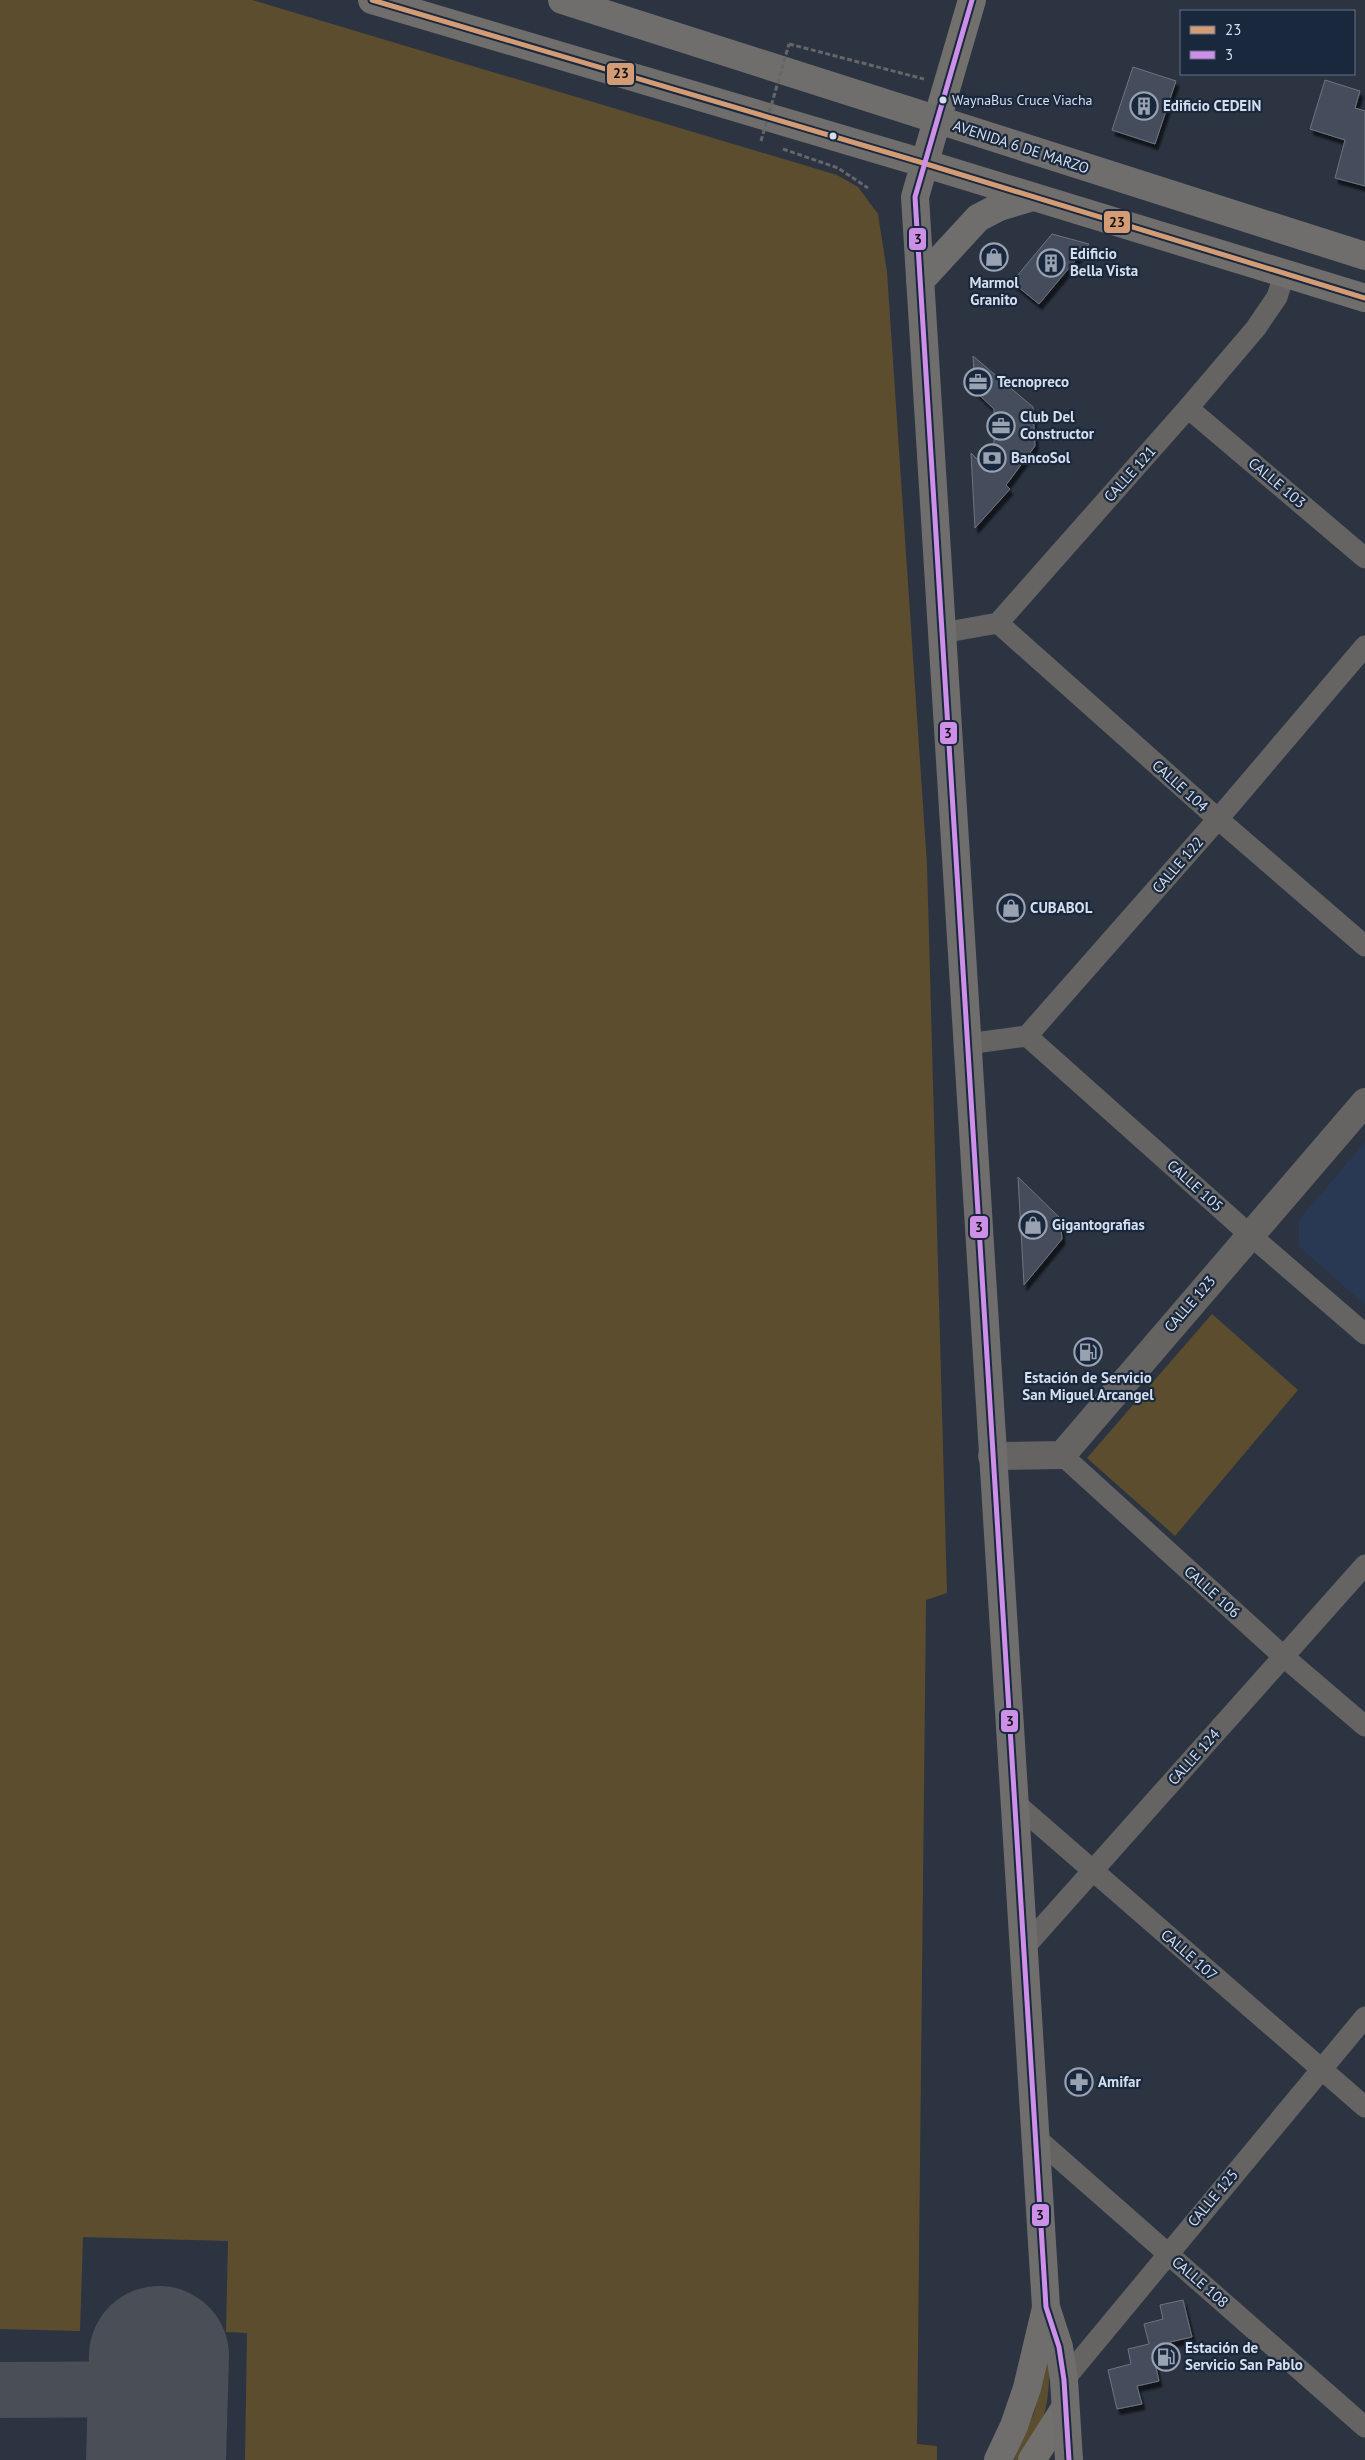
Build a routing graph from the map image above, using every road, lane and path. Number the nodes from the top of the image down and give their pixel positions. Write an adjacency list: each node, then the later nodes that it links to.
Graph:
1 (372, 0): 8 (highway)
2 (562, 0): 5 (highway, AVENIDA 6 DE MARZO)
3 (972, 0): 4 (main road)
4 (946, 86): 5 (main road); 6 (path, bridge)
5 (937, 120): 8 (highway); 11 (highway, AVENIDA 6 DE MARZO)
6 (761, 142)
7 (778, 147): 9 (path)
8 (923, 163): 10 (highway); 13 (highway)
9 (868, 188)
10 (1033, 197): 12 (highway); 13 (highway)
11 (1365, 256)
12 (1285, 272): 14 (highway); 15 (street, CALLE 121)
13 (920, 281): 18 (highway)
14 (1365, 298)
15 (1188, 408): 16 (street, CALLE 103); 17 (street, CALLE 121)
16 (1365, 558)
17 (998, 624): 18 (street); 20 (street, CALLE 104)
18 (942, 633): 23 (highway)
19 (1365, 646): 20 (street, CALLE 122)
20 (1218, 819): 21 (street, CALLE 104); 22 (street, CALLE 122)
21 (1365, 946)
22 (1027, 1036): 23 (street); 25 (street, CALLE 105)
23 (967, 1044): 28 (highway)
24 (1365, 1102): 25 (street, CALLE 123)
25 (1250, 1235): 26 (street, CALLE 105); 27 (street, CALLE 123)
26 (1365, 1334)
27 (1062, 1455): 28 (street); 30 (street, CALLE 106)
28 (992, 1456): 32 (highway)
29 (1365, 1565): 30 (street, CALLE 124)
30 (1283, 1656): 31 (street, CALLE 106); 33 (street, CALLE 124)
31 (1365, 1726)
32 (1014, 1802): 33 (street, CALLE 107); 34 (highway)
33 (1093, 1872): 34 (street, CALLE 124); 36 (street, CALLE 107)
34 (1023, 1949): 38 (highway)
35 (1365, 2017): 36 (street, CALLE 125)
36 (1321, 2069): 37 (street, CALLE 107); 39 (street, CALLE 125)
37 (1365, 2107)
38 (1035, 2137): 39 (street, CALLE 108); 40 (highway)
39 (1167, 2253): 41 (street, CALLE 125); 43 (street, CALLE 108)
40 (1046, 2306): 41 (highway); 44 (highway)
41 (1064, 2380): 42 (highway)
42 (1065, 2408): 45 (main road); 46 (highway)
43 (1365, 2428)
44 (998, 2460)
45 (1032, 2460)
46 (1069, 2460)

